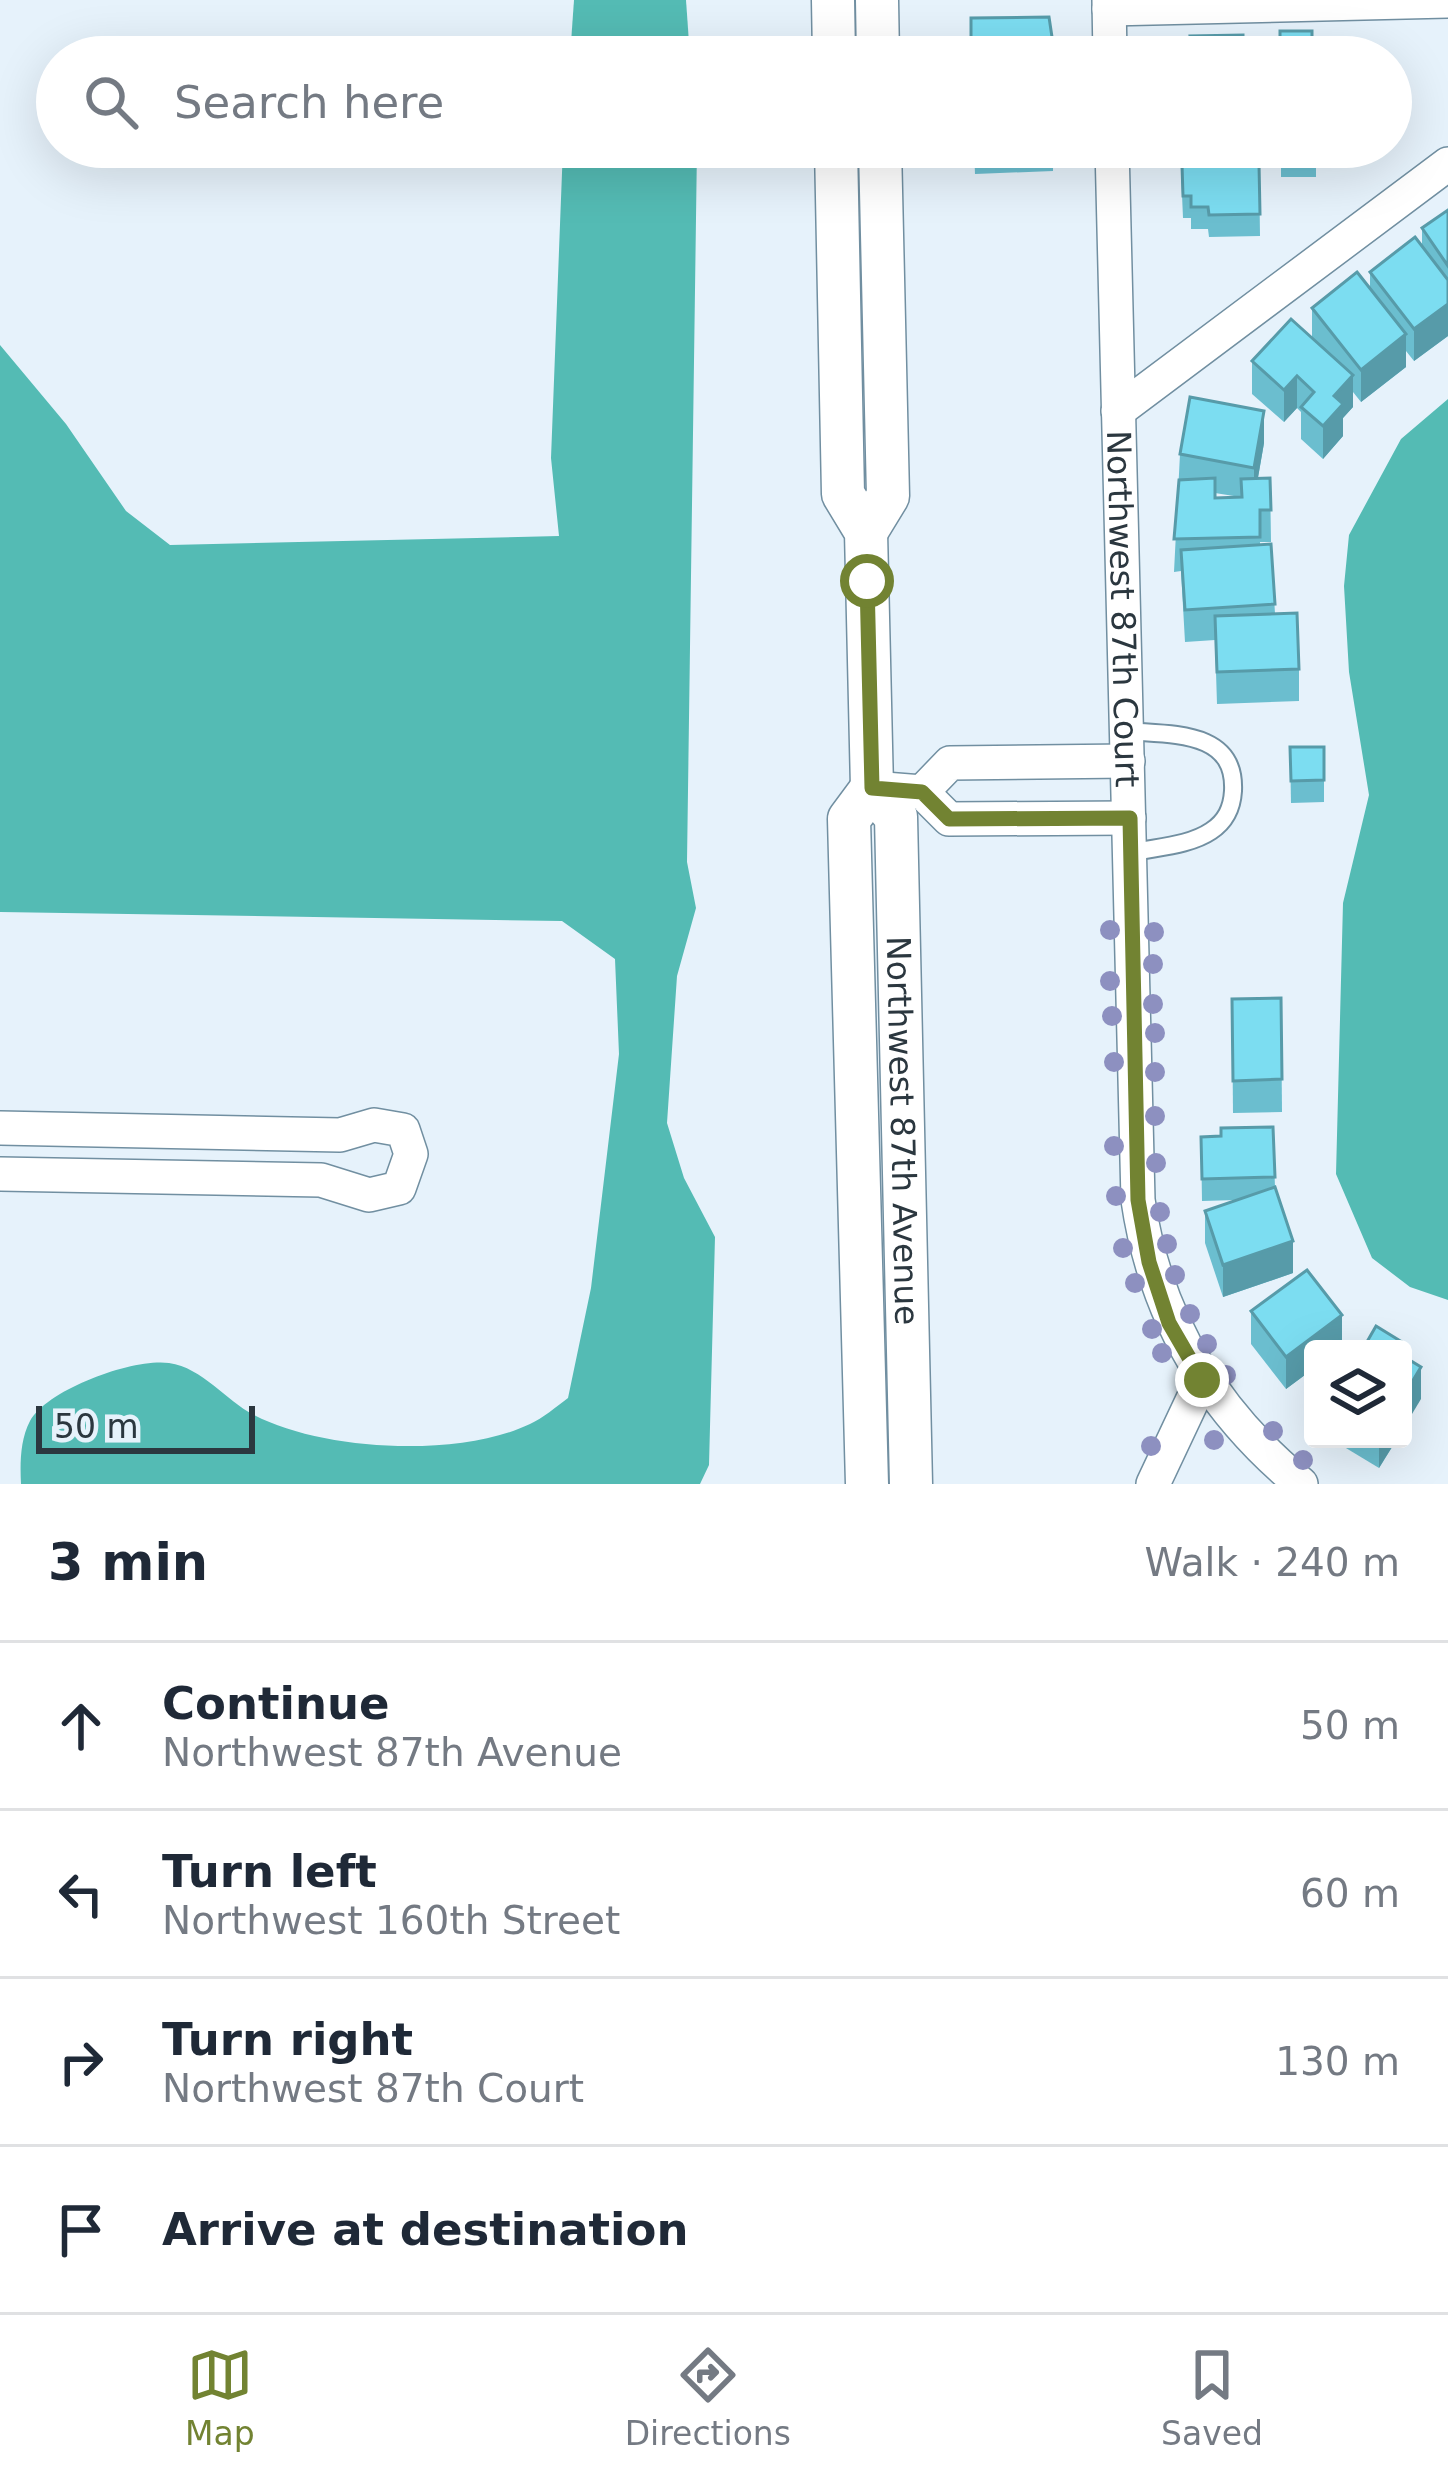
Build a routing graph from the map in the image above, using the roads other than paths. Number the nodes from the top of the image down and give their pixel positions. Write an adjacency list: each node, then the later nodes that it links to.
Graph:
1 (833, 0): 5 (street)
2 (877, 0): 6 (street)
3 (1448, 1): 4 (street)
4 (1109, 4): 7 (street)
5 (834, 36)
6 (878, 36)
7 (1110, 36)
8 (1448, 164): 12 (street)
9 (836, 168): 13 (street, Northwest 87th Avenue)
10 (881, 168): 13 (street, Northwest 87th Avenue)
11 (1112, 168): 12 (street, Northwest 87th Court)
12 (1118, 411): 14 (street, Northwest 87th Court)
13 (866, 532): 16 (street, Northwest 87th Avenue)
14 (1127, 746): 15 (street); 19 (street, Northwest 87th Court); 20 (lane)
15 (1054, 762): 17 (street); 18 (street)
16 (872, 788): 17 (street); 25 (street, Northwest 87th Avenue); 26 (street, Northwest 87th Avenue)
17 (922, 792): 18 (street)
18 (1054, 818): 19 (street)
19 (1130, 818): 20 (street, Northwest 87th Court)
20 (1130, 853): 23 (street, Northwest 87th Court)
21 (0, 1128): 22 (street)
22 (0, 1174)
23 (1202, 1380): 24 (street, Northwest 87th Court); 27 (street)
24 (1289, 1474)
25 (867, 1484)
26 (911, 1484)
27 (1153, 1484)

